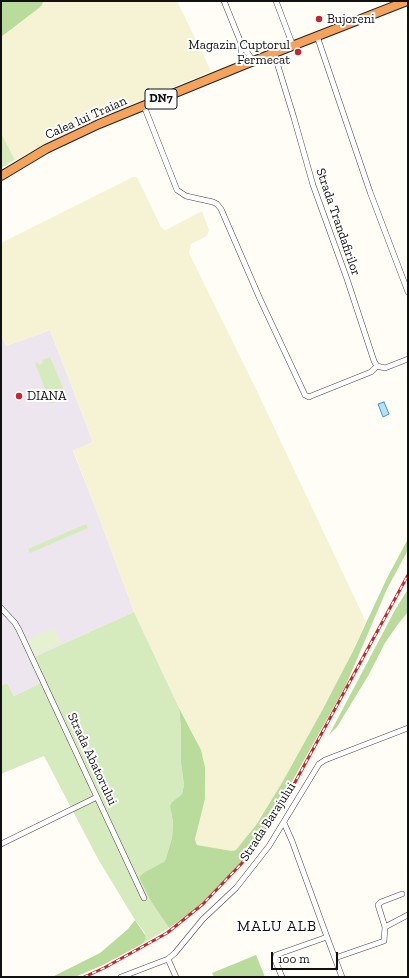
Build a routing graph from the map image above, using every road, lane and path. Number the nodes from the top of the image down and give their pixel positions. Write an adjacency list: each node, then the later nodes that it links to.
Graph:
1 (224, 1): 5 (street)
2 (276, 1): 6 (street)
3 (408, 1): 4 (highway, Calea lui Traian / DN7)
4 (317, 36): 6 (highway, Calea lui Traian / DN7); 12 (street)
5 (241, 43): 8 (street); 9 (street)
6 (293, 46): 7 (highway, Calea lui Traian / DN7)
7 (274, 53): 8 (highway, Calea lui Traian / DN7); 14 (street, Strada Trandafirilor)
8 (253, 61): 9 (highway, Calea lui Traian / DN7)
9 (241, 66): 10 (highway, Calea lui Traian / DN7)
10 (144, 106): 11 (highway, Calea lui Traian / DN7); 14 (street)
11 (1, 176)
12 (408, 292)
13 (408, 359): 14 (street)
14 (378, 366)
15 (1, 608): 17 (street, Strada Abatorului)
16 (408, 728): 18 (street, Strada Barajului)
17 (97, 797): 19 (street); 21 (street, Strada Abatorului)
18 (284, 823): 24 (street); 26 (street, Strada Barajului)
19 (1, 844)
20 (402, 894): 23 (street)
21 (144, 898)
22 (408, 915): 23 (street)
23 (385, 927): 25 (street)
24 (326, 937): 25 (street); 29 (street)
25 (335, 958): 30 (street)
26 (168, 959): 27 (street, Strada Barajului); 28 (street)
27 (121, 977)
28 (176, 977)
29 (282, 977)
30 (342, 977)

